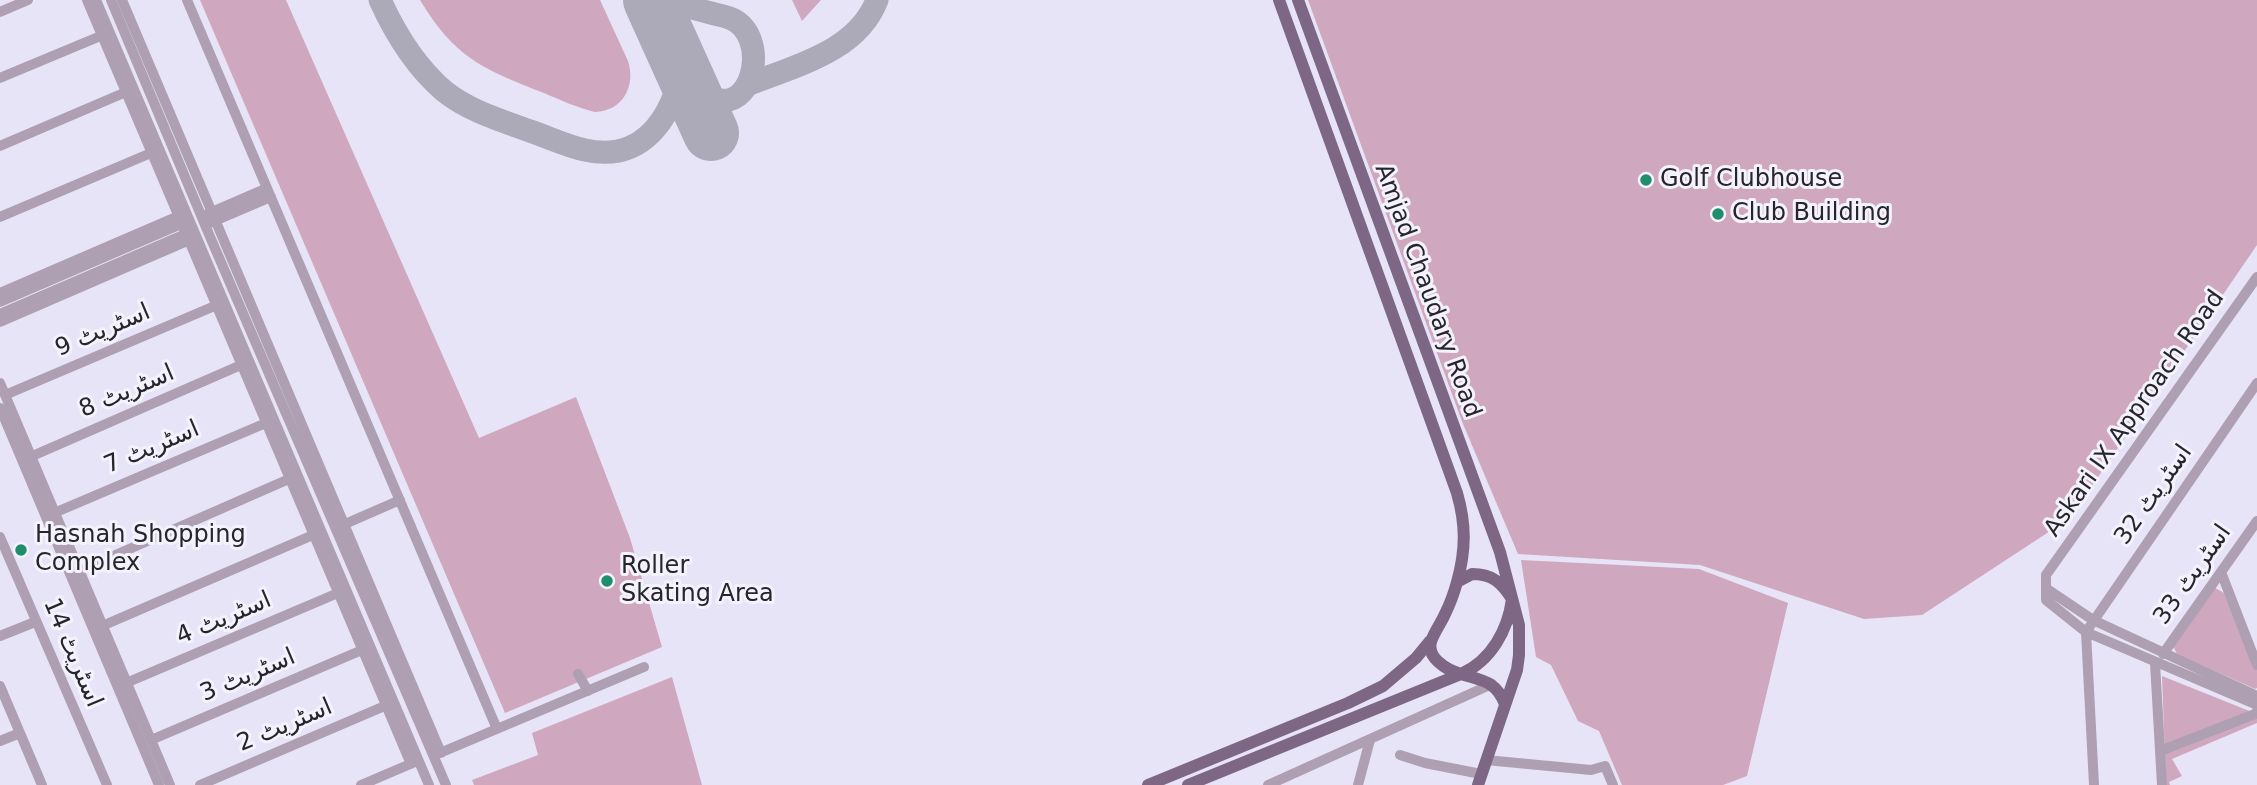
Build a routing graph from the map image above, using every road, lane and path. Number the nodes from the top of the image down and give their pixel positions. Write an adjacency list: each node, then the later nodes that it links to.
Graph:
1 (28, 0): 9 (street)
2 (87, 0): 10 (street)
3 (96, 0): 18 (street)
4 (111, 0): 17 (street)
5 (122, 0): 17 (street)
6 (187, 0): 15 (street)
7 (1279, 0): 41 (main road, Amjad Chaudary Road)
8 (1298, 0): 45 (main road, Amjad Chaudary Road)
9 (0, 12)
10 (103, 35): 11 (street); 12 (street)
11 (0, 78)
12 (126, 92): 13 (street); 14 (street)
13 (0, 146)
14 (151, 153): 16 (street); 18 (street)
15 (269, 193): 17 (street); 33 (street)
16 (0, 218)
17 (209, 218): 18 (street); 18 (street); 36 (street); 74 (street)
18 (188, 227): 20 (street); 21 (street); 22 (street); 23 (street); 24 (street); 77 (street)
19 (2257, 277): 43 (street, Askari IX Approach Road)
20 (0, 293)
21 (0, 302)
22 (217, 305): 25 (street); 28 (street, اسٹریٹ 9)
23 (0, 314)
24 (0, 322)
25 (241, 365): 30 (street); 31 (street, اسٹریٹ 8)
26 (0, 383): 28 (street)
27 (2257, 383): 46 (street, اسٹریٹ 32)
28 (5, 395): 31 (street)
29 (0, 408): 42 (street)
30 (266, 423): 32 (street); 34 (street, اسٹریٹ 7)
31 (30, 457): 34 (street)
32 (289, 479): 37 (street); 39 (street)
33 (400, 500): 36 (street); 68 (street)
34 (54, 513): 39 (street)
35 (2257, 521): 40 (street, اسٹریٹ 33)
36 (345, 524): 74 (street)
37 (313, 535): 44 (street); 48 (street)
38 (0, 537): 47 (street, اسٹریٹ 14)
39 (79, 571): 42 (street)
40 (2221, 572): 53 (street, اسٹریٹ 33); 55 (street)
41 (1457, 582): 45 (main road); 51 (main road)
42 (80, 586): 48 (street); 82 (street)
43 (2047, 589): 46 (street); 49 (street)
44 (338, 593): 52 (street); 59 (street, اسٹریٹ 4)
45 (1512, 599): 58 (main road); 64 (main road, Amjad Chaudary Road)
46 (2093, 620): 49 (street, اسٹریٹ 32); 53 (street)
47 (35, 622): 50 (street); 81 (street, اسٹریٹ 14)
48 (102, 626): 59 (street)
49 (2086, 632): 54 (street); 92 (street)
50 (0, 636)
51 (1430, 641): 58 (main road); 88 (main road)
52 (362, 649): 65 (street); 70 (street, اسٹریٹ 3)
53 (2163, 654): 63 (street)
54 (2155, 663): 66 (street); 73 (street)
55 (2257, 665)
56 (644, 667): 62 (street)
57 (578, 674): 62 (street)
58 (1461, 674): 60 (main road); 89 (main road)
59 (126, 683): 70 (street)
60 (1492, 684): 64 (main road); 71 (street)
61 (0, 686): 69 (street)
62 (588, 691): 68 (street)
63 (2257, 696)
64 (1505, 704): 76 (main road, Amjad Chaudary Road)
65 (387, 705): 77 (street); 84 (street, اسٹریٹ 2)
66 (2257, 705)
67 (2257, 711): 73 (street)
68 (497, 729): 74 (street)
69 (20, 733): 72 (street); 80 (street)
70 (151, 740): 83 (street)
71 (1370, 740): 79 (street); 90 (street)
72 (0, 741)
73 (2160, 751): 93 (street)
74 (437, 755): 77 (street); 87 (street)
75 (1400, 755): 78 (street)
76 (1486, 760): 78 (main road, Amjad Chaudary Road); 91 (street)
77 (415, 762): 85 (street); 86 (street)
78 (1480, 779)
79 (1274, 784)
80 (41, 785)
81 (107, 785)
82 (159, 785)
83 (170, 785)
84 (200, 785)
85 (361, 785)
86 (429, 785)
87 (446, 785)
88 (1148, 785)
89 (1188, 785)
90 (1358, 785)
91 (1613, 785)
92 (2094, 785)
93 (2162, 785)

